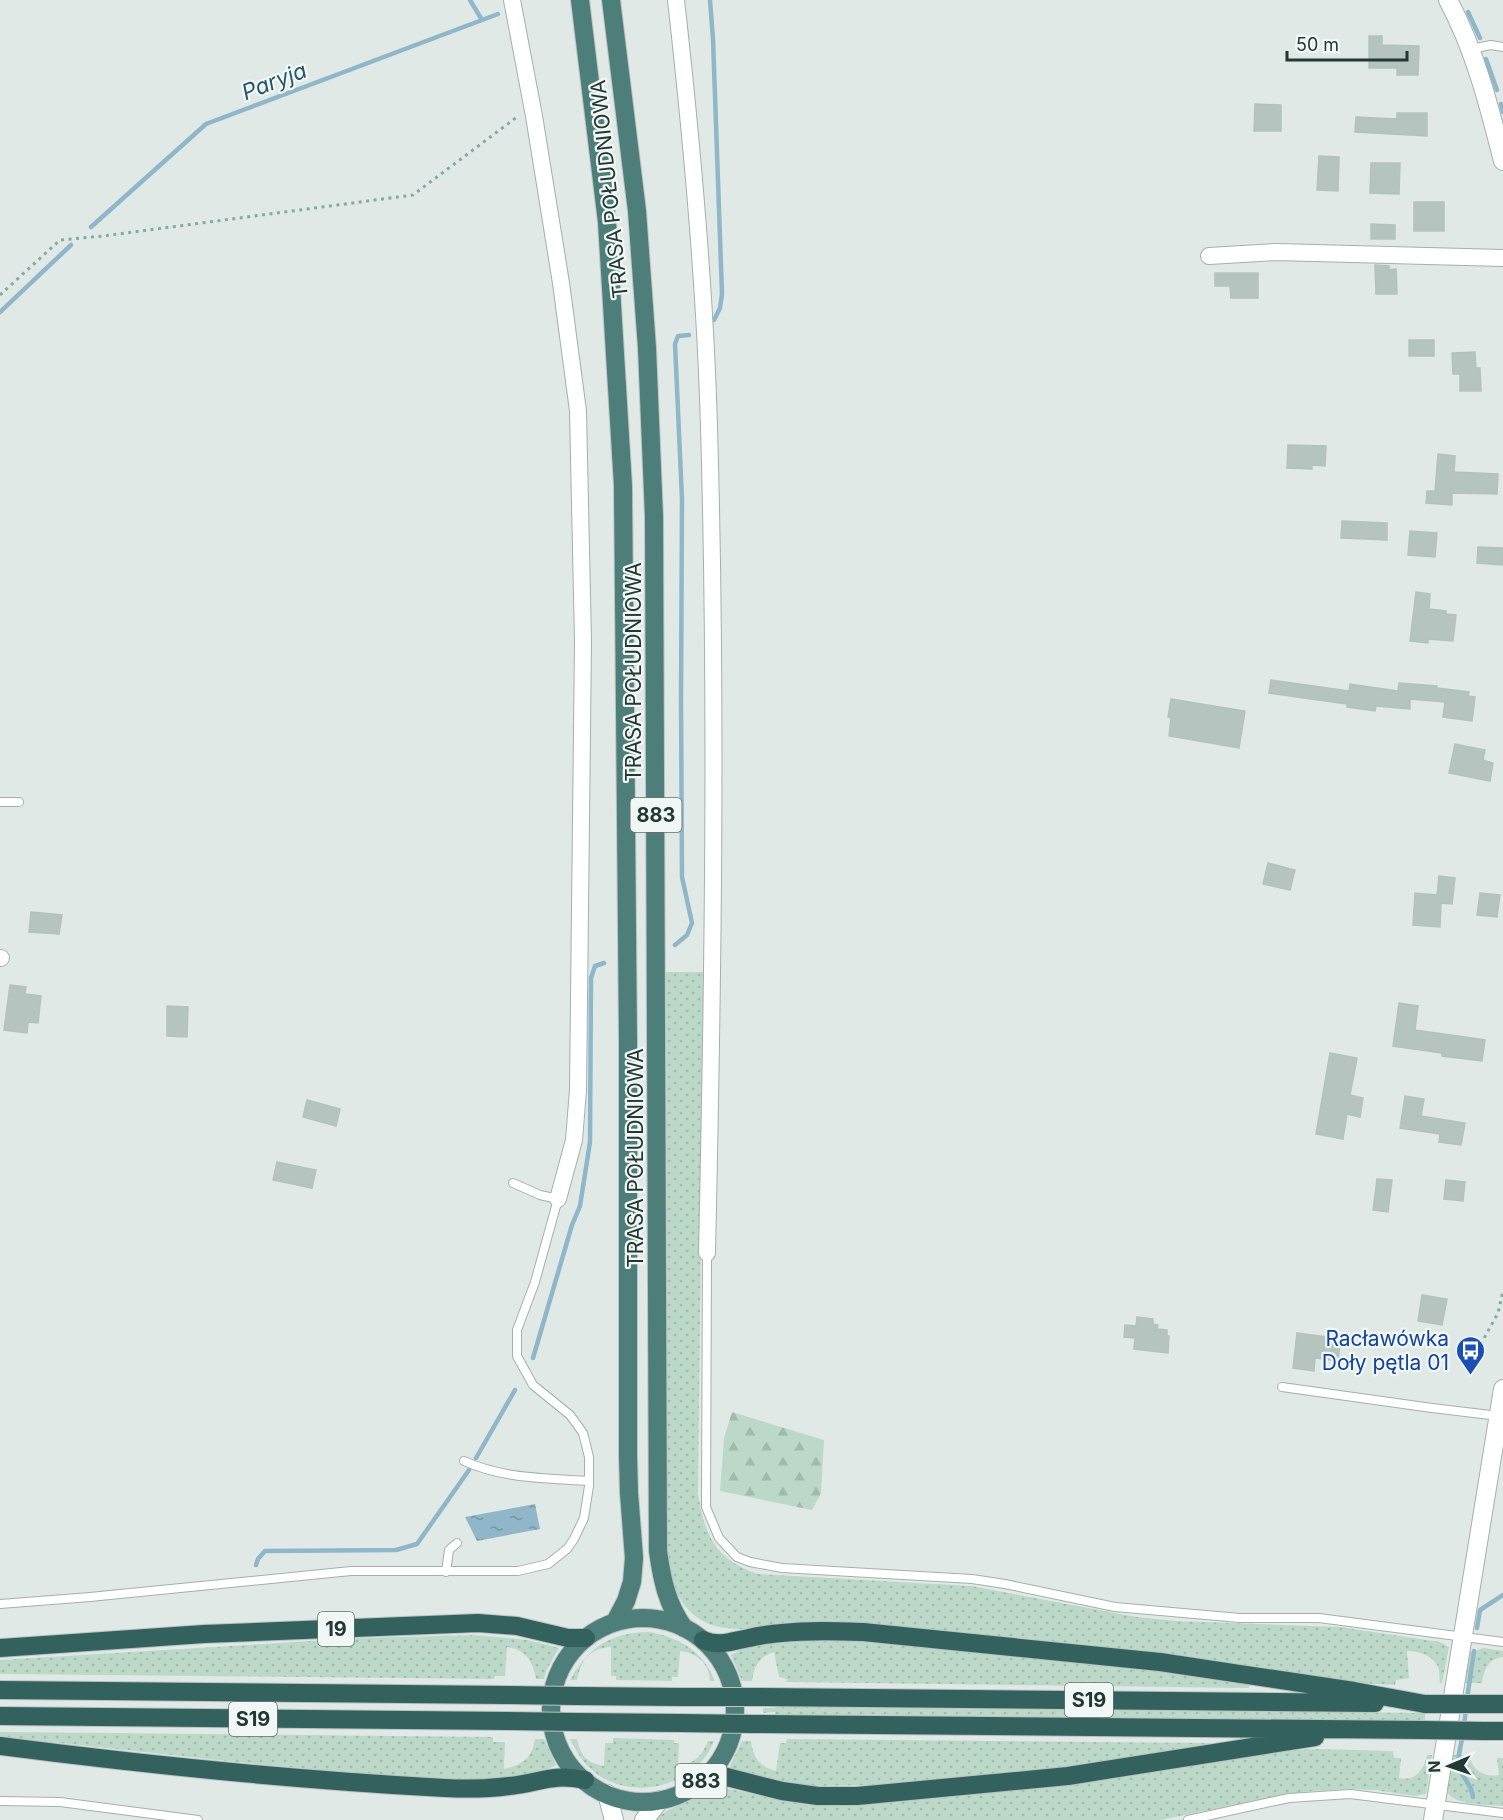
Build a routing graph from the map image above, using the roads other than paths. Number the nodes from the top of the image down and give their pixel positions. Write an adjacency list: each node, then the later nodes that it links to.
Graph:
1 (512, 0): 14 (street)
2 (580, 0): 24 (highway, TRASA POŁUDNIOWA / 883)
3 (611, 0): 25 (highway, TRASA POŁUDNIOWA / 883)
4 (676, 0): 15 (street)
5 (1448, 0): 7 (street)
6 (1503, 47): 7 (lane)
7 (1471, 49): 8 (street)
8 (1503, 161)
9 (1209, 256): 10 (street)
10 (1503, 258)
11 (0, 801): 12 (lane)
12 (19, 802)
13 (513, 1183): 14 (lane)
14 (558, 1199): 20 (lane)
15 (707, 1253): 26 (lane)
16 (1282, 1387): 18 (lane)
17 (1503, 1389): 18 (street)
18 (1500, 1416): 26 (street)
19 (464, 1461): 20 (lane)
20 (589, 1481): 22 (lane)
21 (457, 1543): 22 (lane)
22 (446, 1572): 23 (lane)
23 (0, 1604)
24 (615, 1622): 25 (highway, 883); 27 (highway, 883)
25 (684, 1628): 28 (highway, 883)
26 (1462, 1637): 29 (lane); 43 (street)
27 (586, 1638): 30 (highway, 19); 39 (highway, 883)
28 (703, 1640): 32 (highway); 38 (highway, 883)
29 (1503, 1642)
30 (0, 1648)
31 (0, 1690): 32 (highway, S19, bridge)
32 (1425, 1704): 33 (highway, S19, bridge)
33 (1495, 1704)
34 (0, 1716): 35 (highway, S19, bridge)
35 (1358, 1729): 36 (highway, S19, bridge); 38 (highway)
36 (1503, 1731)
37 (0, 1746): 39 (highway)
38 (708, 1775): 41 (highway, 883)
39 (585, 1780): 40 (highway, 883)
40 (607, 1794): 41 (highway, 883); 46 (street)
41 (660, 1800): 47 (street)
42 (0, 1801): 45 (lane)
43 (1434, 1812): 44 (lane); 48 (lane)
44 (1503, 1813)
45 (198, 1820)
46 (614, 1820)
47 (644, 1820)
48 (1188, 1820)

